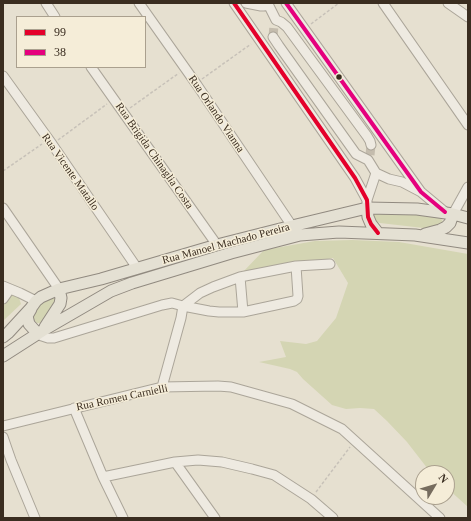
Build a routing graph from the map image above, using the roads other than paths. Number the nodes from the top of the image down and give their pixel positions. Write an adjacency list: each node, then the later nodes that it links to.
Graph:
1 (46, 3): 9 (street)
2 (139, 3): 23 (street, Rua Orlando Vianna)
3 (234, 3): 19 (street)
4 (246, 3): 8 (street)
5 (286, 3): 18 (street)
6 (384, 3): 14 (street)
7 (448, 3): 10 (street)
8 (268, 4): 15 (street)
9 (55, 16)
10 (468, 17)
11 (273, 37): 16 (street)
12 (92, 68): 27 (street, Rua Brigida Chinaglia Costa)
13 (3, 76): 30 (street, Rua Vicente Matallo)
14 (468, 125)
15 (371, 145)
16 (376, 173): 18 (street); 19 (street)
17 (468, 187): 21 (street)
18 (421, 192): 21 (street)
19 (367, 204): 21 (main road, Rua Manoel Machado Pereira); 23 (main road, Rua Manoel Machado Pereira); 24 (main road)
20 (3, 208): 33 (street)
21 (449, 213): 22 (main road, Rua Manoel Machado Pereira); 25 (main road)
22 (468, 218)
23 (292, 226): 27 (main road, Rua Manoel Machado Pereira)
24 (378, 233): 25 (main road, Rua Manoel Machado Pereira); 38 (main road, Rua Manoel Machado Pereira)
25 (415, 235): 26 (main road, Rua Manoel Machado Pereira)
26 (468, 243)
27 (217, 245): 30 (main road, Rua Manoel Machado Pereira)
28 (330, 264): 29 (street)
29 (296, 266): 31 (street); 37 (street)
30 (137, 268): 33 (main road, Rua Manoel Machado Pereira)
31 (240, 277): 36 (street); 37 (street)
32 (6, 287): 34 (street); 35 (street)
33 (59, 289): 35 (main road, Rua Manoel Machado Pereira); 38 (main road)
34 (3, 299)
35 (34, 305): 38 (main road); 39 (main road, Rua Manoel Machado Pereira)
36 (183, 306): 37 (street); 38 (street); 41 (street)
37 (242, 312)
38 (40, 332): 40 (main road, Rua Manoel Machado Pereira)
39 (3, 337)
40 (3, 356)
41 (162, 387): 42 (street, Rua Romeu Carnielli); 52 (street, Rua Romeu Carnielli)
42 (74, 408): 43 (street, Rua Romeu Carnielli); 47 (street)
43 (3, 426)
44 (3, 437): 46 (street)
45 (175, 462): 47 (street); 50 (street); 51 (street)
46 (7, 463): 48 (street)
47 (103, 477): 49 (street)
48 (35, 518)
49 (123, 518)
50 (215, 518)
51 (333, 518)
52 (440, 518)

